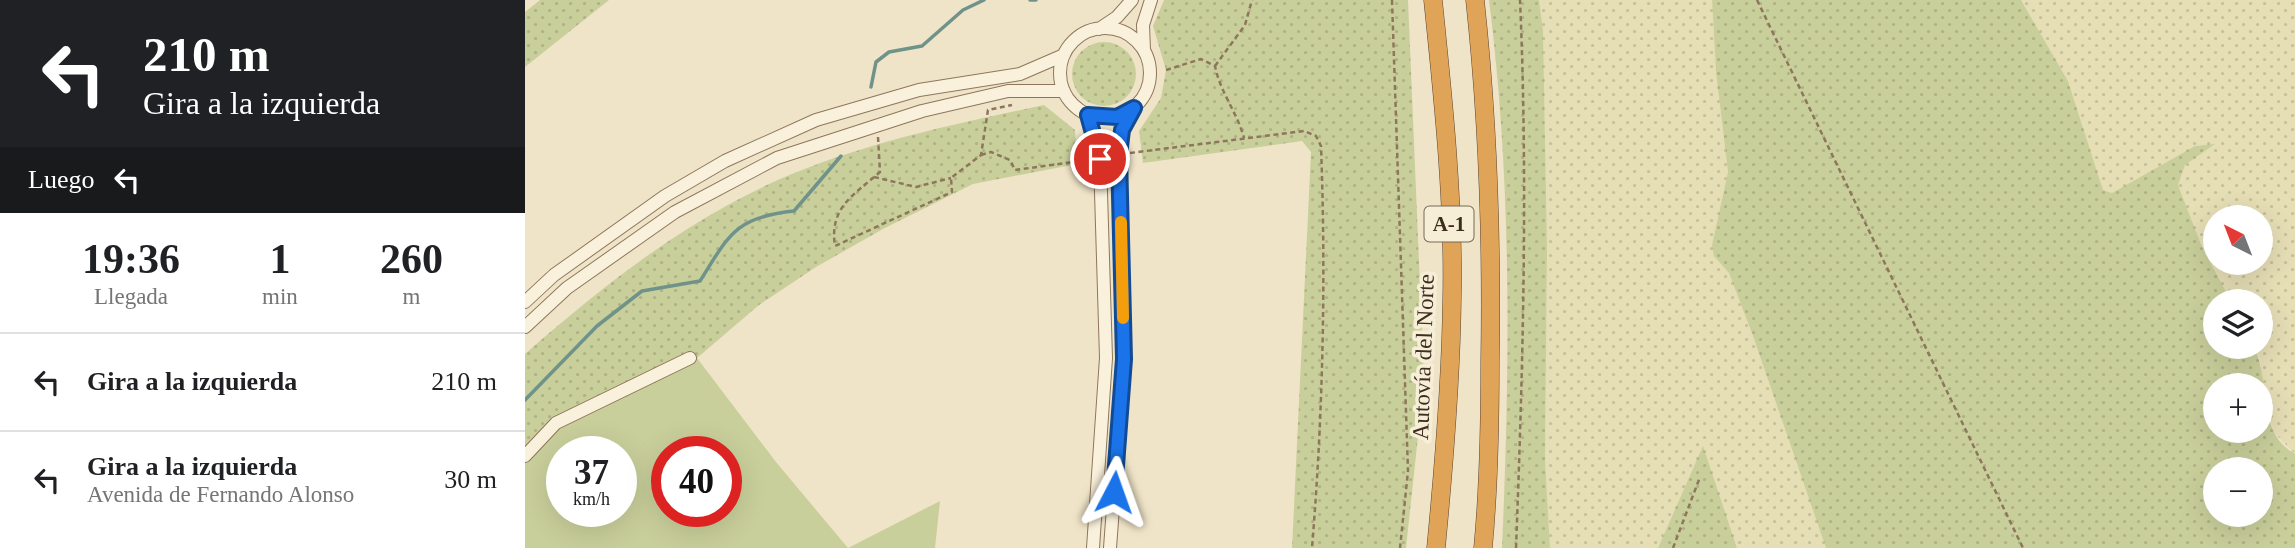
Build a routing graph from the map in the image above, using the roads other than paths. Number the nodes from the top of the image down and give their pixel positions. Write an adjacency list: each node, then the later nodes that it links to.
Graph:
1 (1132, 0): 5 (street)
2 (1151, 0): 6 (street)
3 (1433, 0): 15 (highway, Autovía del Norte / A-1)
4 (1475, 0): 20 (highway, A-1)
5 (1099, 29): 6 (street); 7 (street)
6 (1144, 51): 9 (street)
7 (1064, 55): 8 (street); 11 (street)
8 (1064, 91): 10 (street); 12 (street)
9 (1134, 108): 10 (street); 17 (street)
10 (1088, 115): 16 (street)
11 (525, 302)
12 (525, 327)
13 (690, 358): 14 (street)
14 (525, 456)
15 (1443, 472): 18 (highway); 19 (highway, Autovía del Norte / A-1)
16 (1093, 548)
17 (1109, 548)
18 (1425, 548)
19 (1436, 548)
20 (1483, 548)

